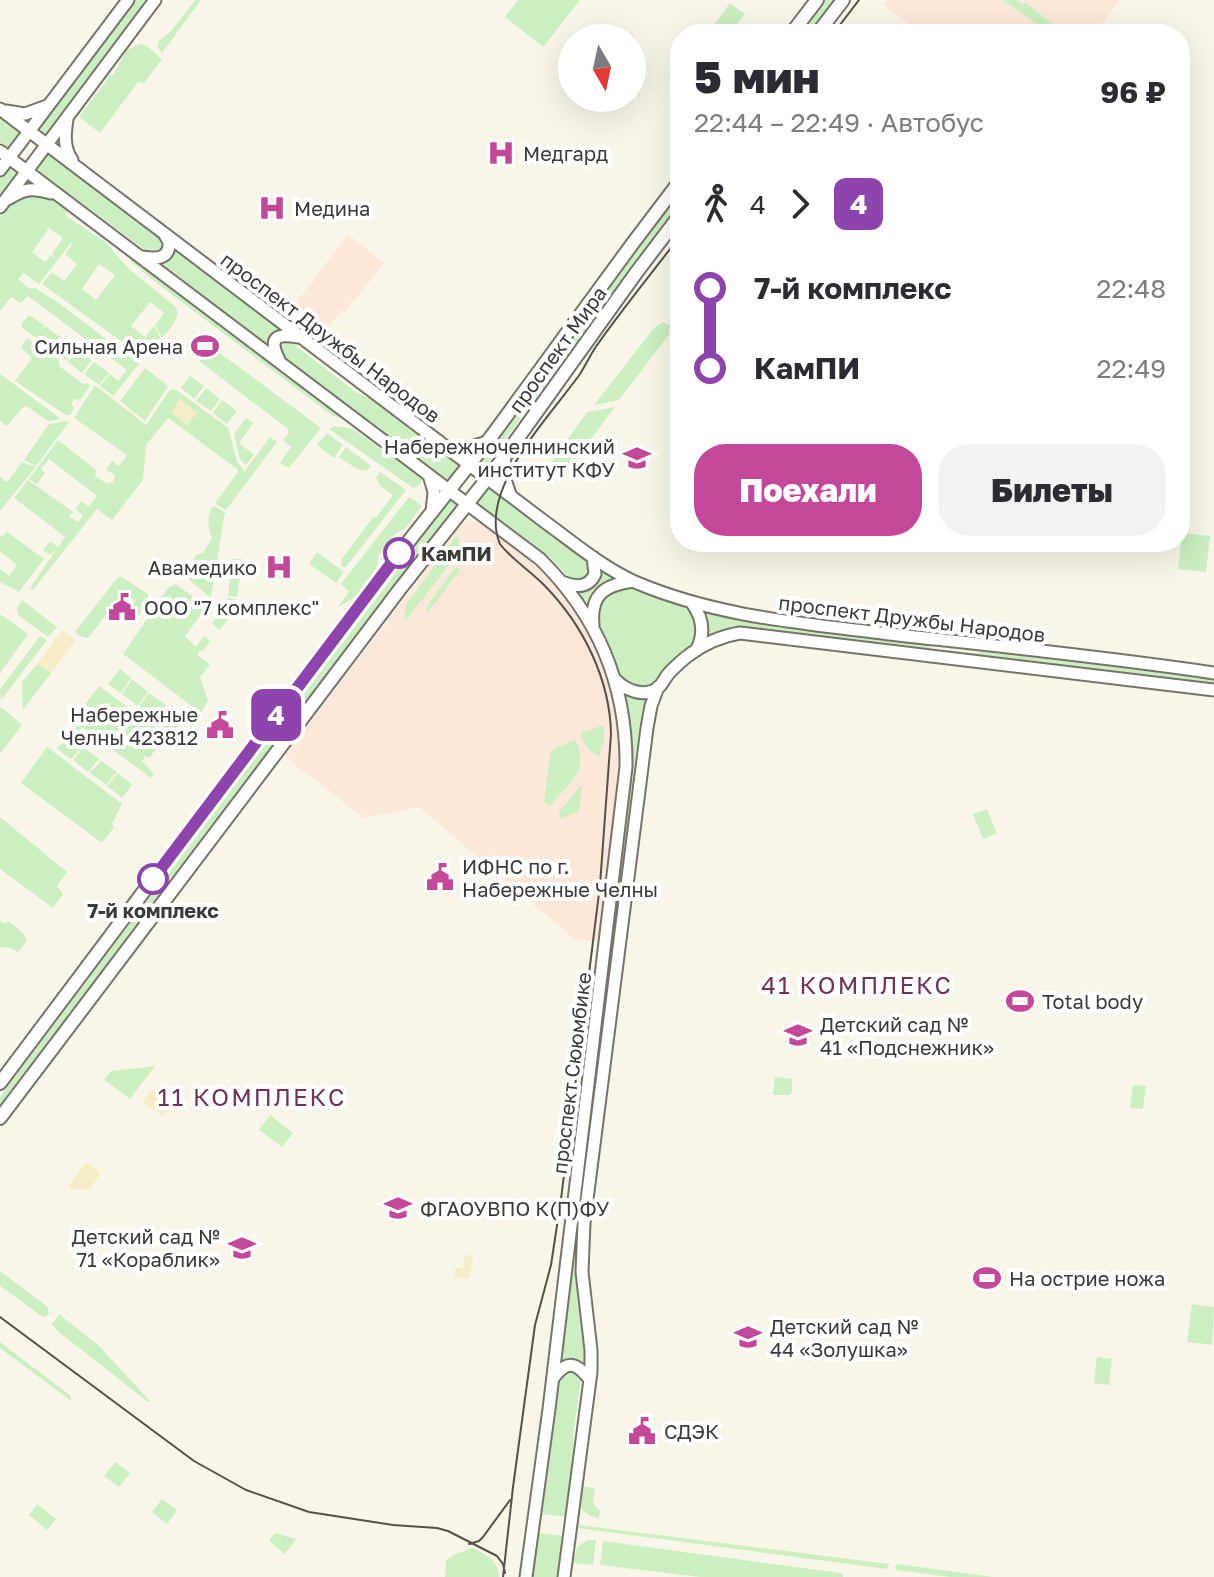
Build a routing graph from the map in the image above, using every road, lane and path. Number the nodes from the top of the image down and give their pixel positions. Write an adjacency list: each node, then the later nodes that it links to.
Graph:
1 (128, 0): 7 (main road)
2 (155, 0): 9 (main road)
3 (817, 0): 5 (main road)
4 (843, 0): 6 (main road)
5 (799, 24)
6 (825, 24)
7 (48, 106): 8 (main road); 10 (main road)
8 (1, 110): 10 (main road, проспект Дружбы Народов)
9 (67, 115): 11 (main road); 13 (main road)
10 (29, 131): 11 (main road, проспект Дружбы Народов); 12 (main road)
11 (46, 144): 13 (main road, проспект Дружбы Народов); 15 (main road)
12 (5, 154): 14 (main road); 15 (main road)
13 (80, 169): 20 (main road, проспект Дружбы Народов)
14 (0, 170)
15 (26, 171): 17 (main road); 18 (main road)
16 (670, 194): 24 (main road, проспект Мира)
17 (59, 196): 18 (main road); 21 (main road)
18 (2, 204)
19 (670, 228): 26 (main road, проспект Мира)
20 (163, 232): 21 (main road); 22 (main road, проспект Дружбы Народов)
21 (141, 257): 23 (main road)
22 (302, 337): 23 (main road); 25 (main road, проспект Дружбы Народов)
23 (279, 362): 28 (main road)
24 (487, 442): 25 (main road); 27 (main road, проспект Мира)
25 (449, 448): 27 (main road, проспект Дружбы Народов)
26 (505, 456): 29 (main road, проспект Мира); 31 (main road)
27 (470, 464): 29 (main road, проспект Дружбы Народов); 30 (main road, проспект Мира)
28 (428, 474): 30 (main road); 33 (main road)
29 (488, 478): 31 (main road, проспект Дружбы Народов); 32 (main road, проспект Мира)
30 (449, 490): 32 (main road); 33 (main road, проспект Мира)
31 (511, 495): 36 (main road, проспект Дружбы Народов)
32 (467, 504): 34 (main road); 35 (main road, проспект Мира)
33 (432, 512): 48 (main road, проспект Мира)
34 (482, 515): 35 (main road); 38 (main road)
35 (450, 526): 49 (main road, проспект Мира)
36 (593, 557): 37 (main road, проспект Дружбы Народов); 38 (main road)
37 (633, 581): 39 (main road, проспект Дружбы Народов); 40 (main road)
38 (561, 582): 40 (main road)
39 (692, 603): 41 (main road, проспект Дружбы Народов); 42 (main road)
40 (593, 626): 45 (main road, проспект Сююмбике)
41 (1005, 647): 43 (main road); 44 (main road, проспект Дружбы Народов)
42 (697, 650): 43 (main road, проспект Дружбы Народов); 46 (main road)
43 (946, 658): 47 (main road, проспект Дружбы Народов)
44 (1214, 673)
45 (614, 677): 46 (main road); 50 (main road, проспект Сююмбике)
46 (658, 687): 51 (main road, проспект Сююмбике)
47 (1214, 690)
48 (0, 1083)
49 (0, 1118)
50 (553, 1378): 51 (main road); 52 (main road, проспект Сююмбике)
51 (590, 1380): 53 (main road, проспект Сююмбике)
52 (526, 1577)
53 (564, 1577)

